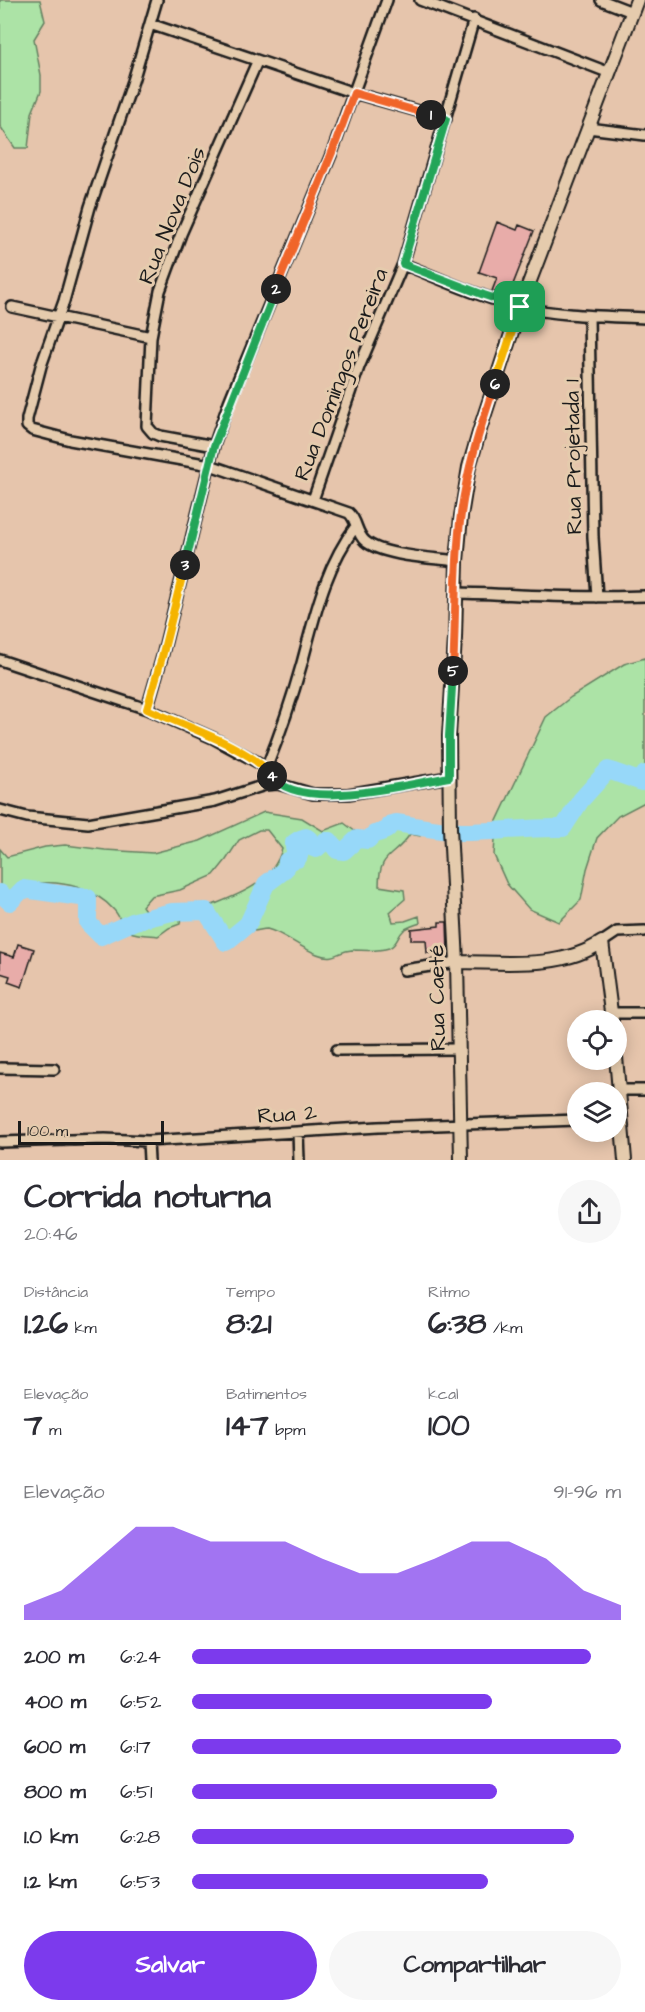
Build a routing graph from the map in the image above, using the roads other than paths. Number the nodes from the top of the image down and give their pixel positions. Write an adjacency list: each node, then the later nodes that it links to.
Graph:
1 (157, 0): 8 (street)
2 (387, 0): 11 (street)
3 (420, 0): 7 (street)
4 (601, 0): 6 (street)
5 (637, 0): 6 (street, Rua Caeté)
6 (632, 12): 10 (street, Rua Caeté)
7 (474, 20): 10 (street); 12 (street, Rua Domingos Pereira)
8 (150, 24): 9 (street); 19 (street)
9 (257, 62): 11 (street); 21 (street, Rua Nova Dois)
10 (610, 73): 13 (street, Rua Caeté)
11 (354, 93): 12 (street); 22 (street)
12 (446, 119): 15 (street, Rua Domingos Pereira)
13 (588, 128): 14 (street); 17 (street, Rua Caeté)
14 (645, 135)
15 (403, 264): 17 (street); 24 (street, Rua Domingos Pereira)
16 (12, 307): 19 (street)
17 (520, 307): 18 (street); 26 (street, Rua Caeté)
18 (589, 316): 20 (street); 29 (street, Rua Projetada 1)
19 (58, 317): 21 (street); 23 (street)
20 (645, 318)
21 (151, 337): 22 (street, Rua Nova Dois)
22 (214, 446): 23 (street)
23 (210, 465): 24 (street); 31 (street)
24 (313, 500): 25 (street)
25 (356, 526): 26 (street); 32 (street)
26 (457, 561): 27 (street, Rua Caeté)
27 (455, 593): 29 (street); 33 (street, Rua Caeté)
28 (645, 596): 29 (street)
29 (597, 597)
30 (0, 660): 31 (street)
31 (147, 709): 32 (street)
32 (266, 769): 34 (street)
33 (449, 777): 34 (street); 38 (street, Rua Caeté)
34 (278, 784): 35 (street)
35 (0, 810)
36 (645, 931): 37 (street)
37 (602, 942): 38 (street); 40 (street)
38 (457, 962): 39 (street); 43 (street, Rua Caeté)
39 (404, 970)
40 (611, 1010)
41 (645, 1013): 42 (street)
42 (627, 1015)
43 (458, 1049): 44 (street); 50 (street, Rua Caeté)
44 (337, 1050)
45 (0, 1068): 46 (street)
46 (54, 1069)
47 (627, 1090): 48 (street)
48 (645, 1090)
49 (567, 1120): 50 (street, Rua 2)
50 (459, 1125): 51 (street, Rua 2); 57 (street, Rua Caeté)
51 (298, 1132): 52 (street, Rua 2); 56 (street)
52 (148, 1141): 53 (street, Rua 2); 55 (street)
53 (0, 1142)
54 (622, 1142): 58 (street)
55 (149, 1160)
56 (299, 1160)
57 (461, 1160)
58 (625, 1160)

